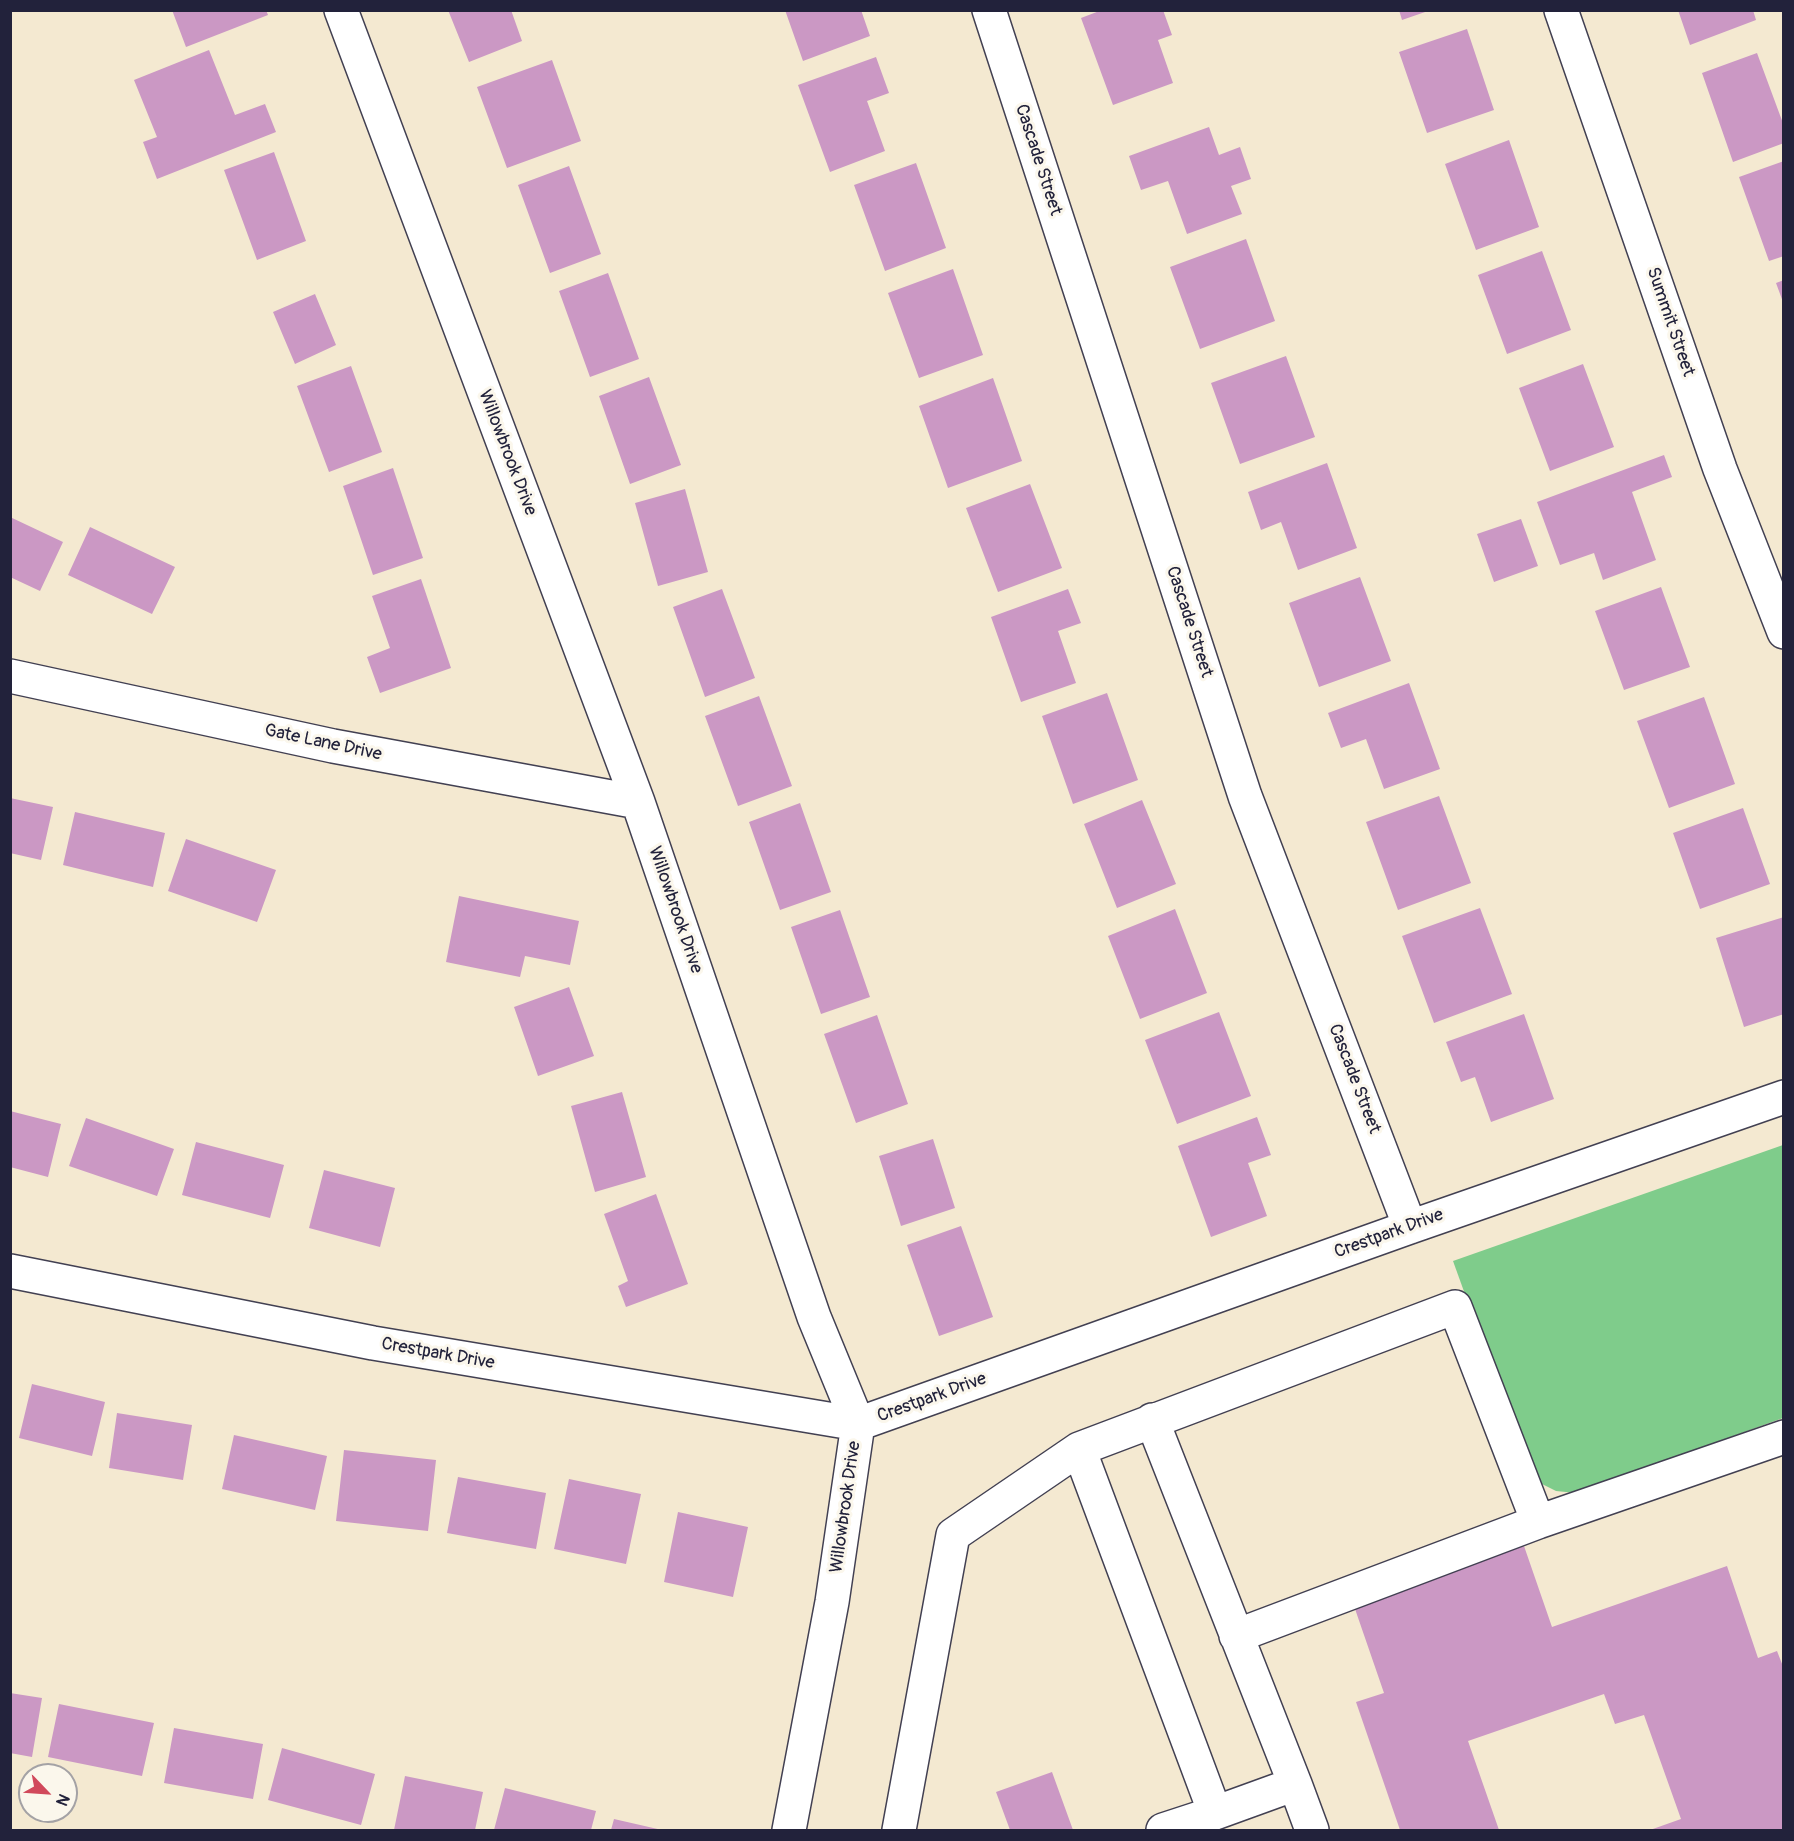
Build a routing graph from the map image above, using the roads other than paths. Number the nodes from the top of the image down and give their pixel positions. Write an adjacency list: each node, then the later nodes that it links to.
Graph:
1 (342, 10): 6 (street, Willowbrook Drive)
2 (989, 10): 8 (street, Cascade Street)
3 (1561, 10): 4 (street, Summit Street)
4 (1784, 632)
5 (10, 676): 6 (street, Gate Lane Drive)
6 (638, 802): 11 (street, Willowbrook Drive)
7 (1784, 1097): 8 (street, Crestpark Drive)
8 (1410, 1227): 11 (street, Crestpark Drive)
9 (10, 1271): 11 (street, Crestpark Drive)
10 (1152, 1420): 13 (street); 14 (street); 15 (street)
11 (858, 1424): 18 (street, Willowbrook Drive)
12 (1784, 1437): 14 (street)
13 (1079, 1449): 17 (street); 19 (street)
14 (1538, 1522): 15 (street)
15 (1236, 1636): 16 (street)
16 (1294, 1785): 17 (street); 21 (street)
17 (1215, 1814): 20 (street)
18 (789, 1830)
19 (899, 1830)
20 (1163, 1830)
21 (1312, 1830)

